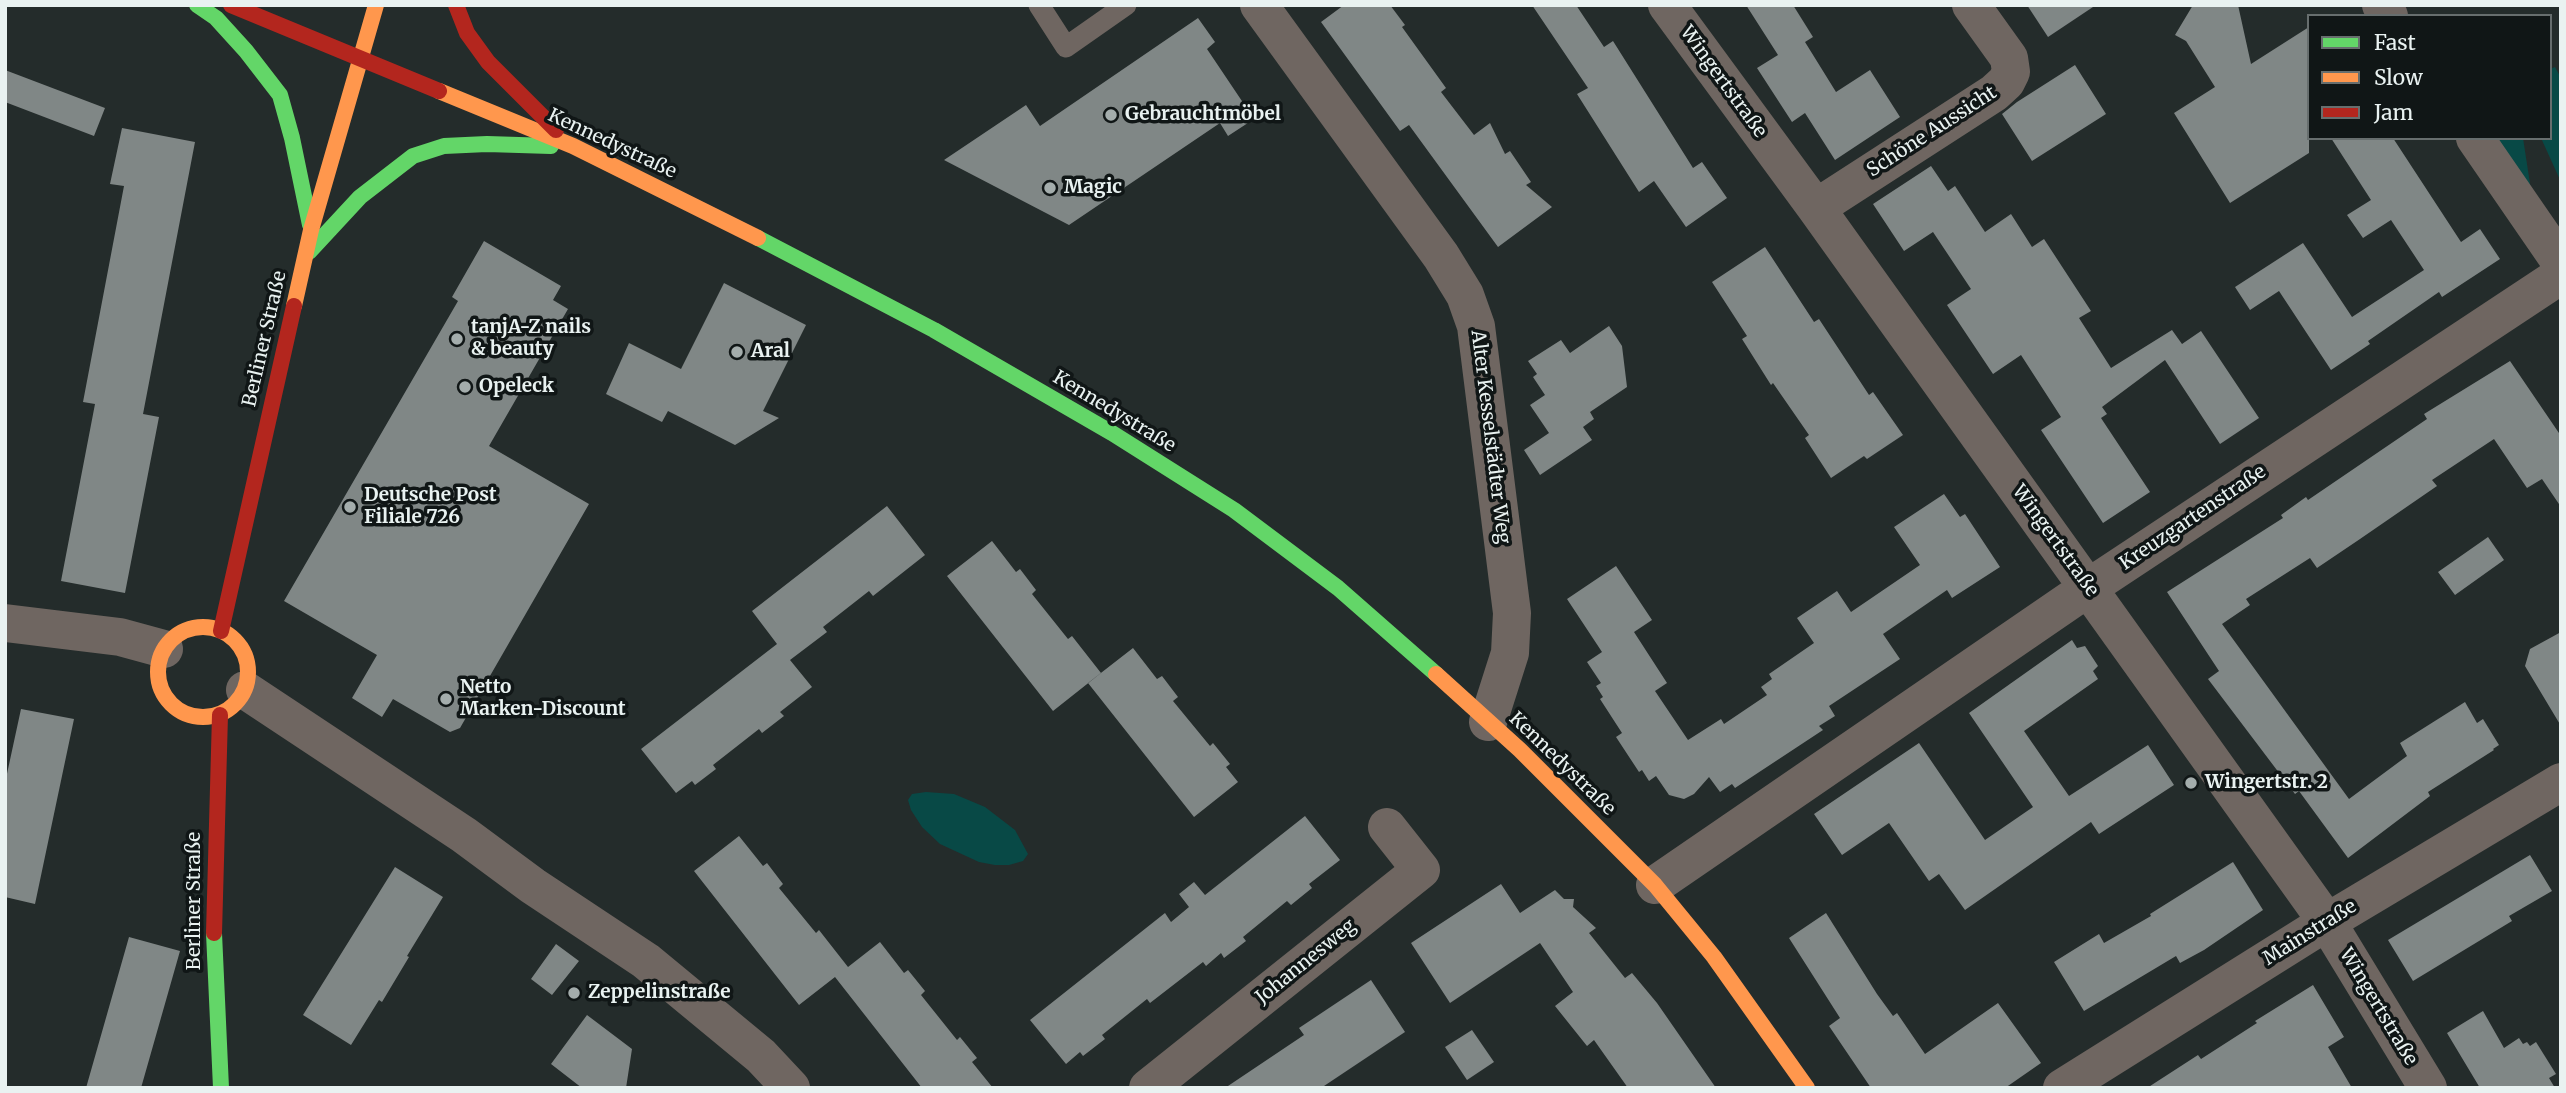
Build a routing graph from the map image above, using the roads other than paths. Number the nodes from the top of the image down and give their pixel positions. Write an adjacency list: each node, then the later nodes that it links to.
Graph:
1 (197, 5): 14 (main road)
2 (231, 5): 10 (main road, Kennedystraße)
3 (376, 5): 10 (main road, Berliner Straße)
4 (456, 5): 12 (main road)
5 (1039, 5): 6 (lane)
6 (1126, 5)
7 (1259, 5): 23 (street, Alter Kesselstädter Weg)
8 (1667, 5): 13 (street, Wingertstraße)
9 (1971, 5): 13 (street, Schöne Aussicht)
10 (360, 59): 12 (main road, Kennedystraße); 14 (main road, Berliner Straße)
11 (2476, 140): 16 (street)
12 (573, 146): 15 (main road); 23 (main road, Kennedystraße)
13 (1816, 208): 18 (street, Wingertstraße)
14 (311, 230): 15 (main road, Berliner Straße)
15 (307, 254): 20 (main road, Berliner Straße)
16 (2561, 263)
17 (2561, 275): 18 (street, Kreuzgartenstraße)
18 (2088, 588): 26 (street, Kreuzgartenstraße); 27 (street, Wingertstraße)
19 (5, 623): 21 (street)
20 (221, 631): 21 (main road); 22 (main road)
21 (164, 649): 22 (main road)
22 (232, 702): 28 (main road, Berliner Straße); 29 (street)
23 (1488, 722): 26 (main road, Kennedystraße)
24 (2561, 782): 27 (street, Mainstraße)
25 (1387, 827): 30 (street, Johannesweg)
26 (1655, 885): 31 (main road, Kennedystraße)
27 (2327, 922): 32 (street, Mainstraße); 33 (street, Wingertstraße)
28 (221, 1088)
29 (791, 1088)
30 (1148, 1088)
31 (1807, 1088)
32 (2062, 1088)
33 (2428, 1088)

